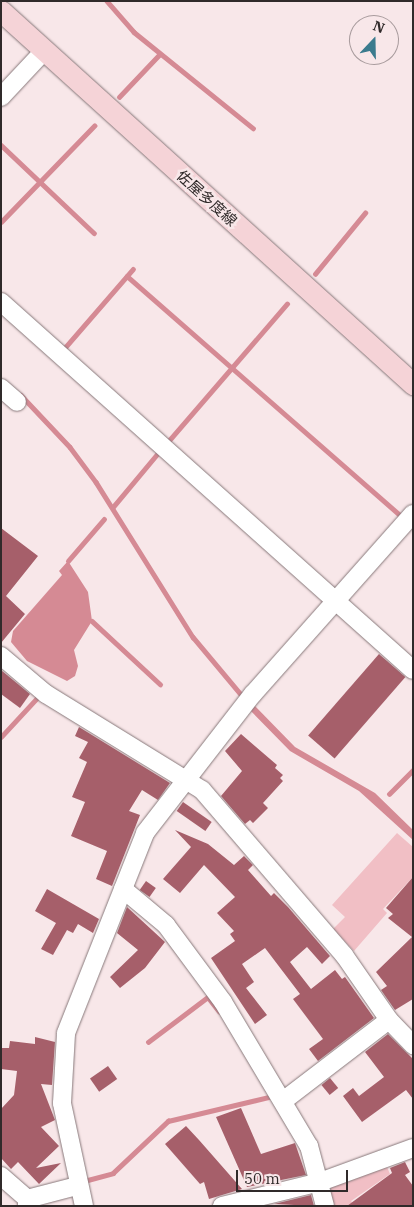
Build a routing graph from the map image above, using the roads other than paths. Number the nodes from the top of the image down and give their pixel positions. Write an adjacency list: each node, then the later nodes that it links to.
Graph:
1 (1, 11): 2 (main road, 佐屋多度線)
2 (44, 52): 3 (street); 5 (main road, 佐屋多度線)
3 (1, 97)
4 (1, 302): 9 (street)
5 (413, 384)
6 (1, 388): 7 (street)
7 (17, 402)
8 (413, 514): 9 (street)
9 (335, 602): 11 (street); 12 (street)
10 (1, 656): 12 (street)
11 (413, 670)
12 (187, 779): 13 (street); 14 (street)
13 (123, 889): 16 (street); 20 (street)
14 (389, 1020): 15 (street); 16 (street)
15 (413, 1045)
16 (283, 1101): 19 (street)
17 (413, 1148): 19 (street)
18 (1, 1176): 21 (street)
19 (320, 1182): 23 (street); 24 (street)
20 (77, 1186): 21 (street); 22 (street)
21 (27, 1203)
22 (84, 1206)
23 (222, 1206)
24 (325, 1206)

